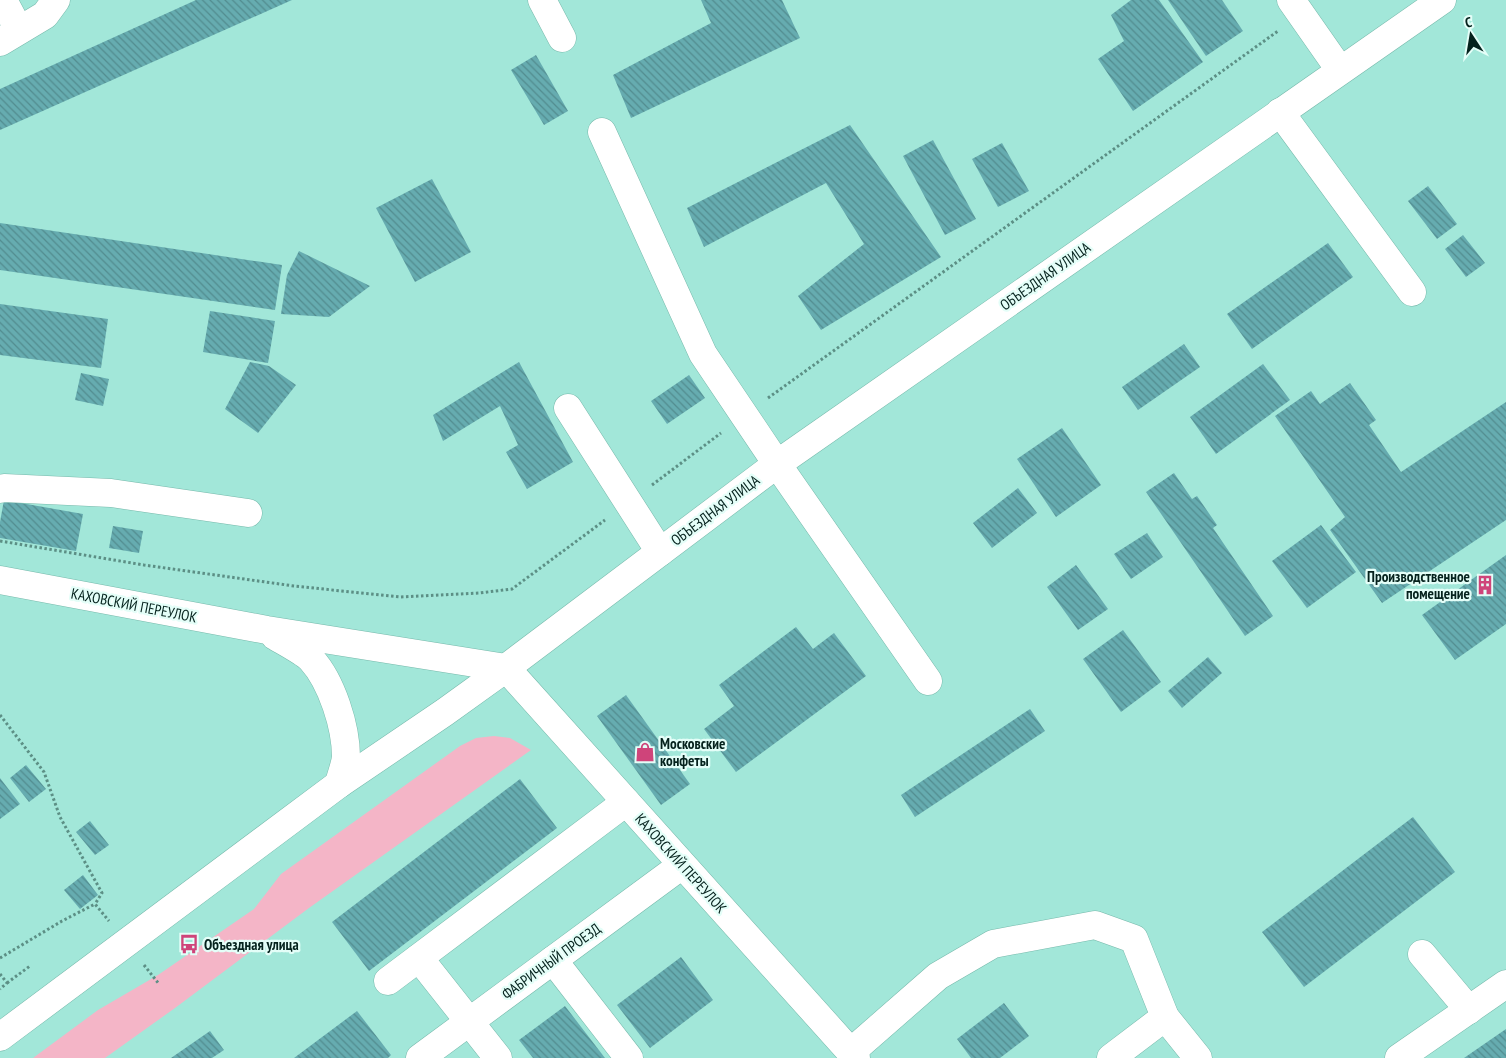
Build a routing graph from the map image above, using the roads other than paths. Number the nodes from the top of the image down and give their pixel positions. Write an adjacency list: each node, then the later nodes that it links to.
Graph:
1 (3, 0): 6 (main road)
2 (56, 0): 6 (main road)
3 (542, 0): 7 (main road)
4 (1291, 0): 8 (main road)
5 (1442, 0): 8 (main road, ОБЪЕЗДНАЯ УЛИЦА)
6 (10, 36)
7 (562, 38)
8 (1340, 70): 9 (main road, ОБЪЕЗДНАЯ УЛИЦА)
9 (1280, 112): 11 (main road); 13 (main road, ОБЪЕЗДНАЯ УЛИЦА)
10 (602, 132): 13 (main road)
11 (1412, 292)
12 (568, 408): 16 (main road)
13 (777, 464): 16 (main road, ОБЪЕЗДНАЯ УЛИЦА); 20 (main road)
14 (0, 489): 15 (main road)
15 (248, 513)
16 (660, 552): 19 (main road, ОБЪЕЗДНАЯ УЛИЦА)
17 (0, 580): 18 (main road, КАХОВСКИЙ ПЕРЕУЛОК)
18 (267, 630): 19 (main road, КАХОВСКИЙ ПЕРЕУЛОК); 21 (main road)
19 (506, 668): 21 (main road, ОБЪЕЗДНАЯ УЛИЦА); 22 (main road, КАХОВСКИЙ ПЕРЕУЛОК)
20 (928, 681)
21 (339, 784): 32 (main road, ОБЪЕЗДНАЯ УЛИЦА)
22 (626, 802): 23 (main road, КАХОВСКИЙ ПЕРЕУЛОК); 25 (main road)
23 (682, 865): 26 (main road, ФАБРИЧНЫЙ ПРОЕЗД); 33 (main road, КАХОВСКИЙ ПЕРЕУЛОК)
24 (1422, 954): 29 (main road)
25 (419, 958): 27 (main road); 31 (main road)
26 (553, 960): 31 (main road, ФАБРИЧНЫЙ ПРОЕЗД); 36 (main road)
27 (388, 981)
28 (1506, 984): 29 (main road)
29 (1469, 1010): 39 (main road)
30 (1165, 1017): 33 (main road); 37 (main road); 38 (main road)
31 (469, 1022): 34 (main road, ФАБРИЧНЫЙ ПРОЕЗД); 35 (main road)
32 (0, 1037)
33 (854, 1055)
34 (420, 1058)
35 (498, 1058)
36 (629, 1058)
37 (1111, 1058)
38 (1198, 1058)
39 (1399, 1058)

